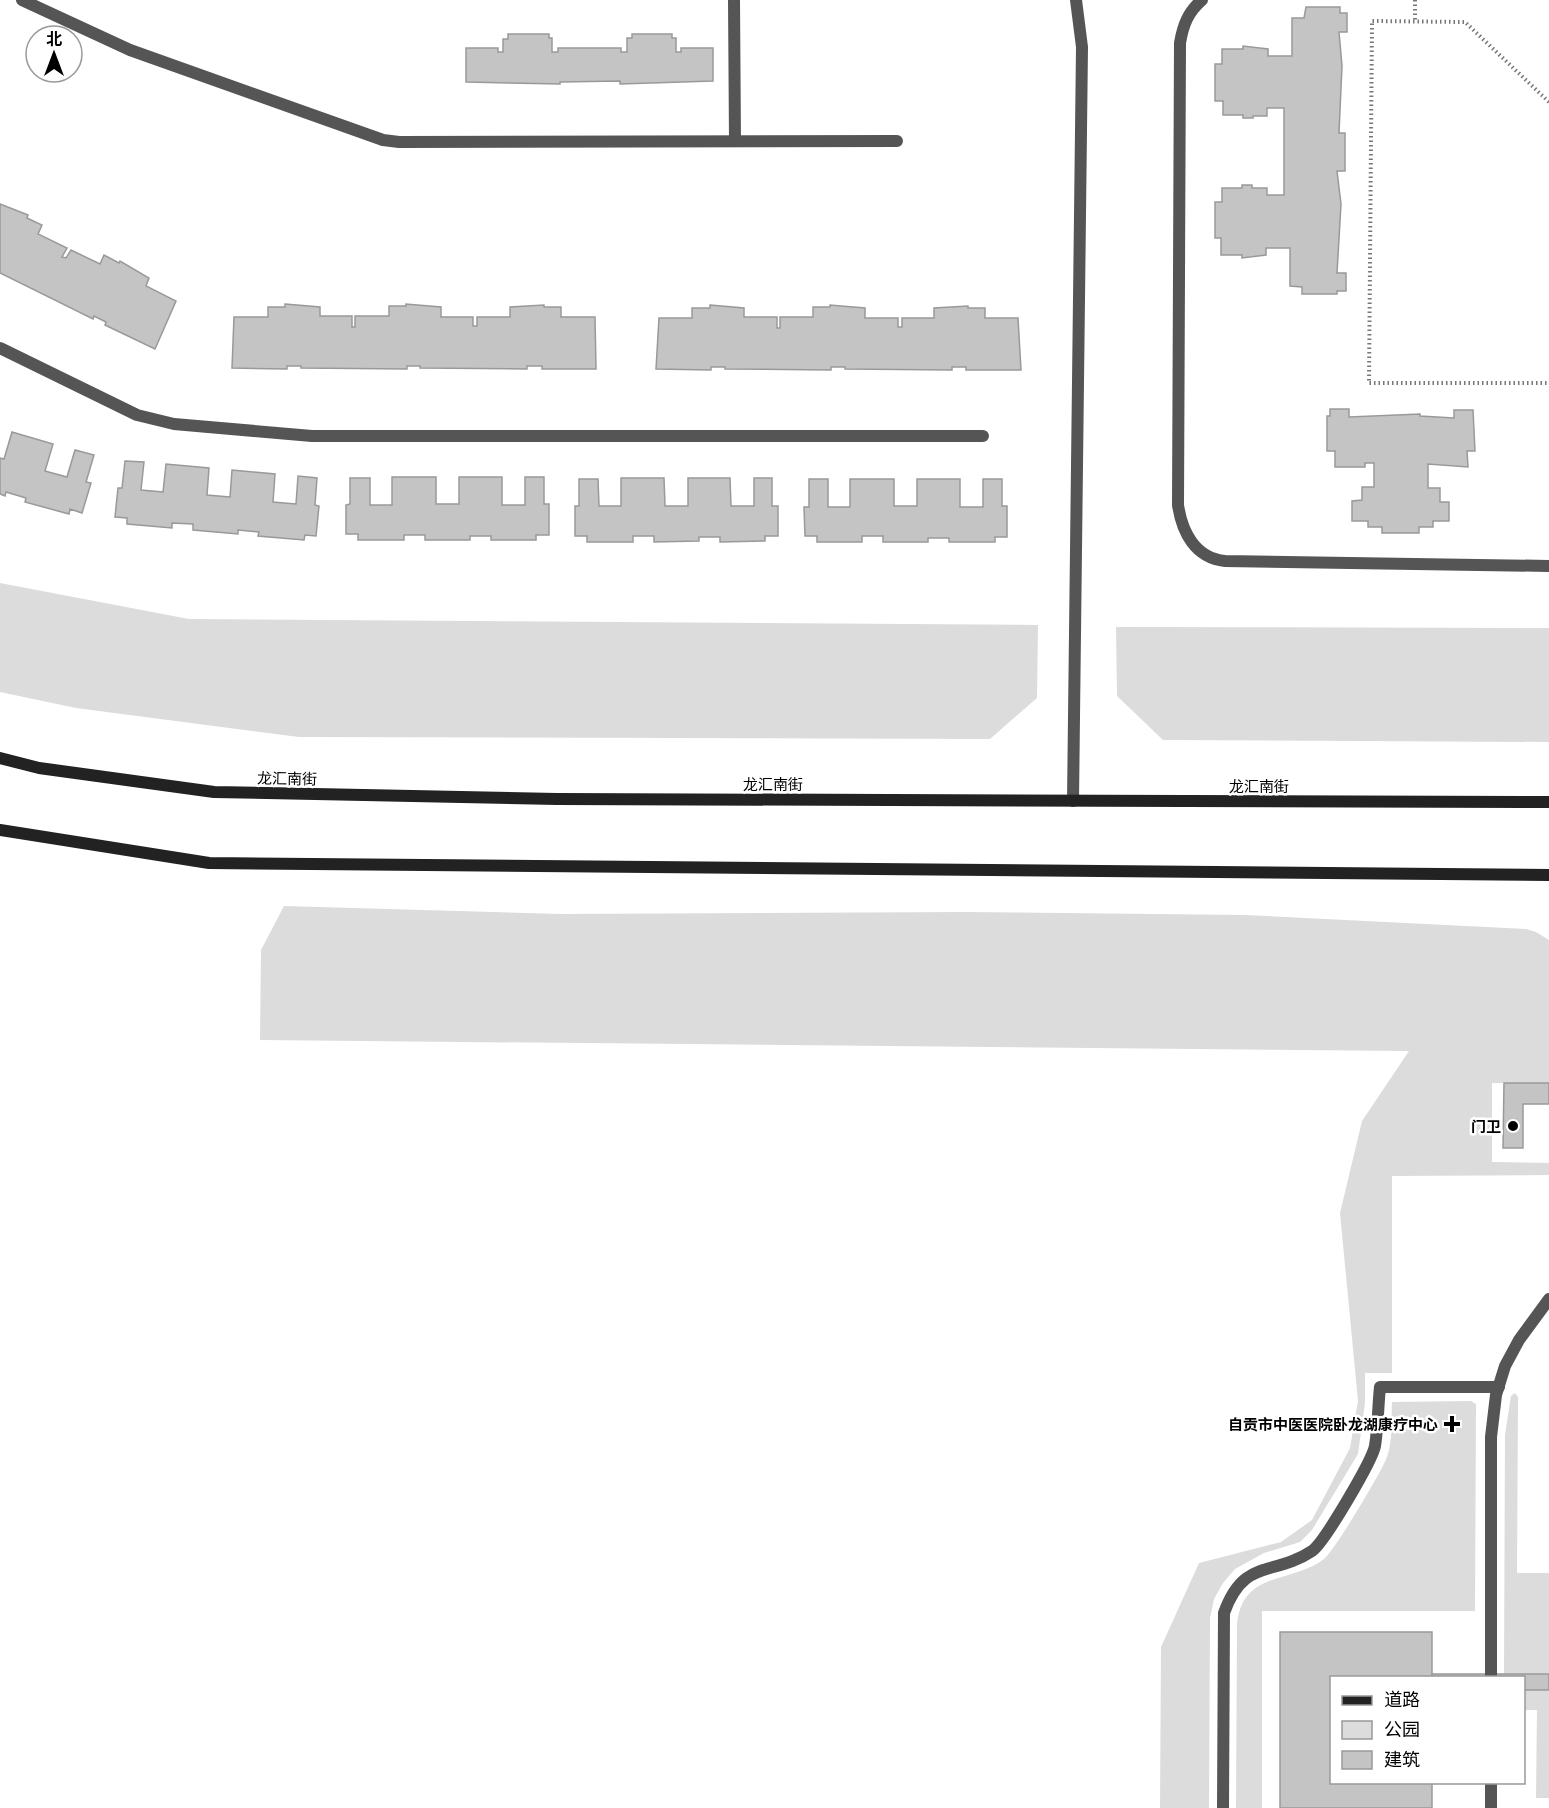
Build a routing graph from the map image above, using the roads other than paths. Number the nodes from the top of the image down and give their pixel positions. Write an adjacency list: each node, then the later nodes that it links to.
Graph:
1 (22, 0): 5 (street)
2 (734, 0): 5 (street)
3 (1076, 0): 11 (street)
4 (1202, 0): 9 (street)
5 (735, 141): 6 (street)
6 (897, 141)
7 (0, 348): 8 (street)
8 (983, 436)
9 (1549, 566)
10 (0, 758): 11 (main road, 龙汇南街)
11 (1073, 801): 12 (main road, 龙汇南街)
12 (1549, 802)
13 (0, 830): 14 (main road)
14 (1549, 875)
15 (1549, 1299): 16 (street)
16 (1498, 1387): 17 (street); 19 (street)
17 (1491, 1676)
18 (1491, 1784): 20 (street)
19 (1223, 1808)
20 (1491, 1808)

